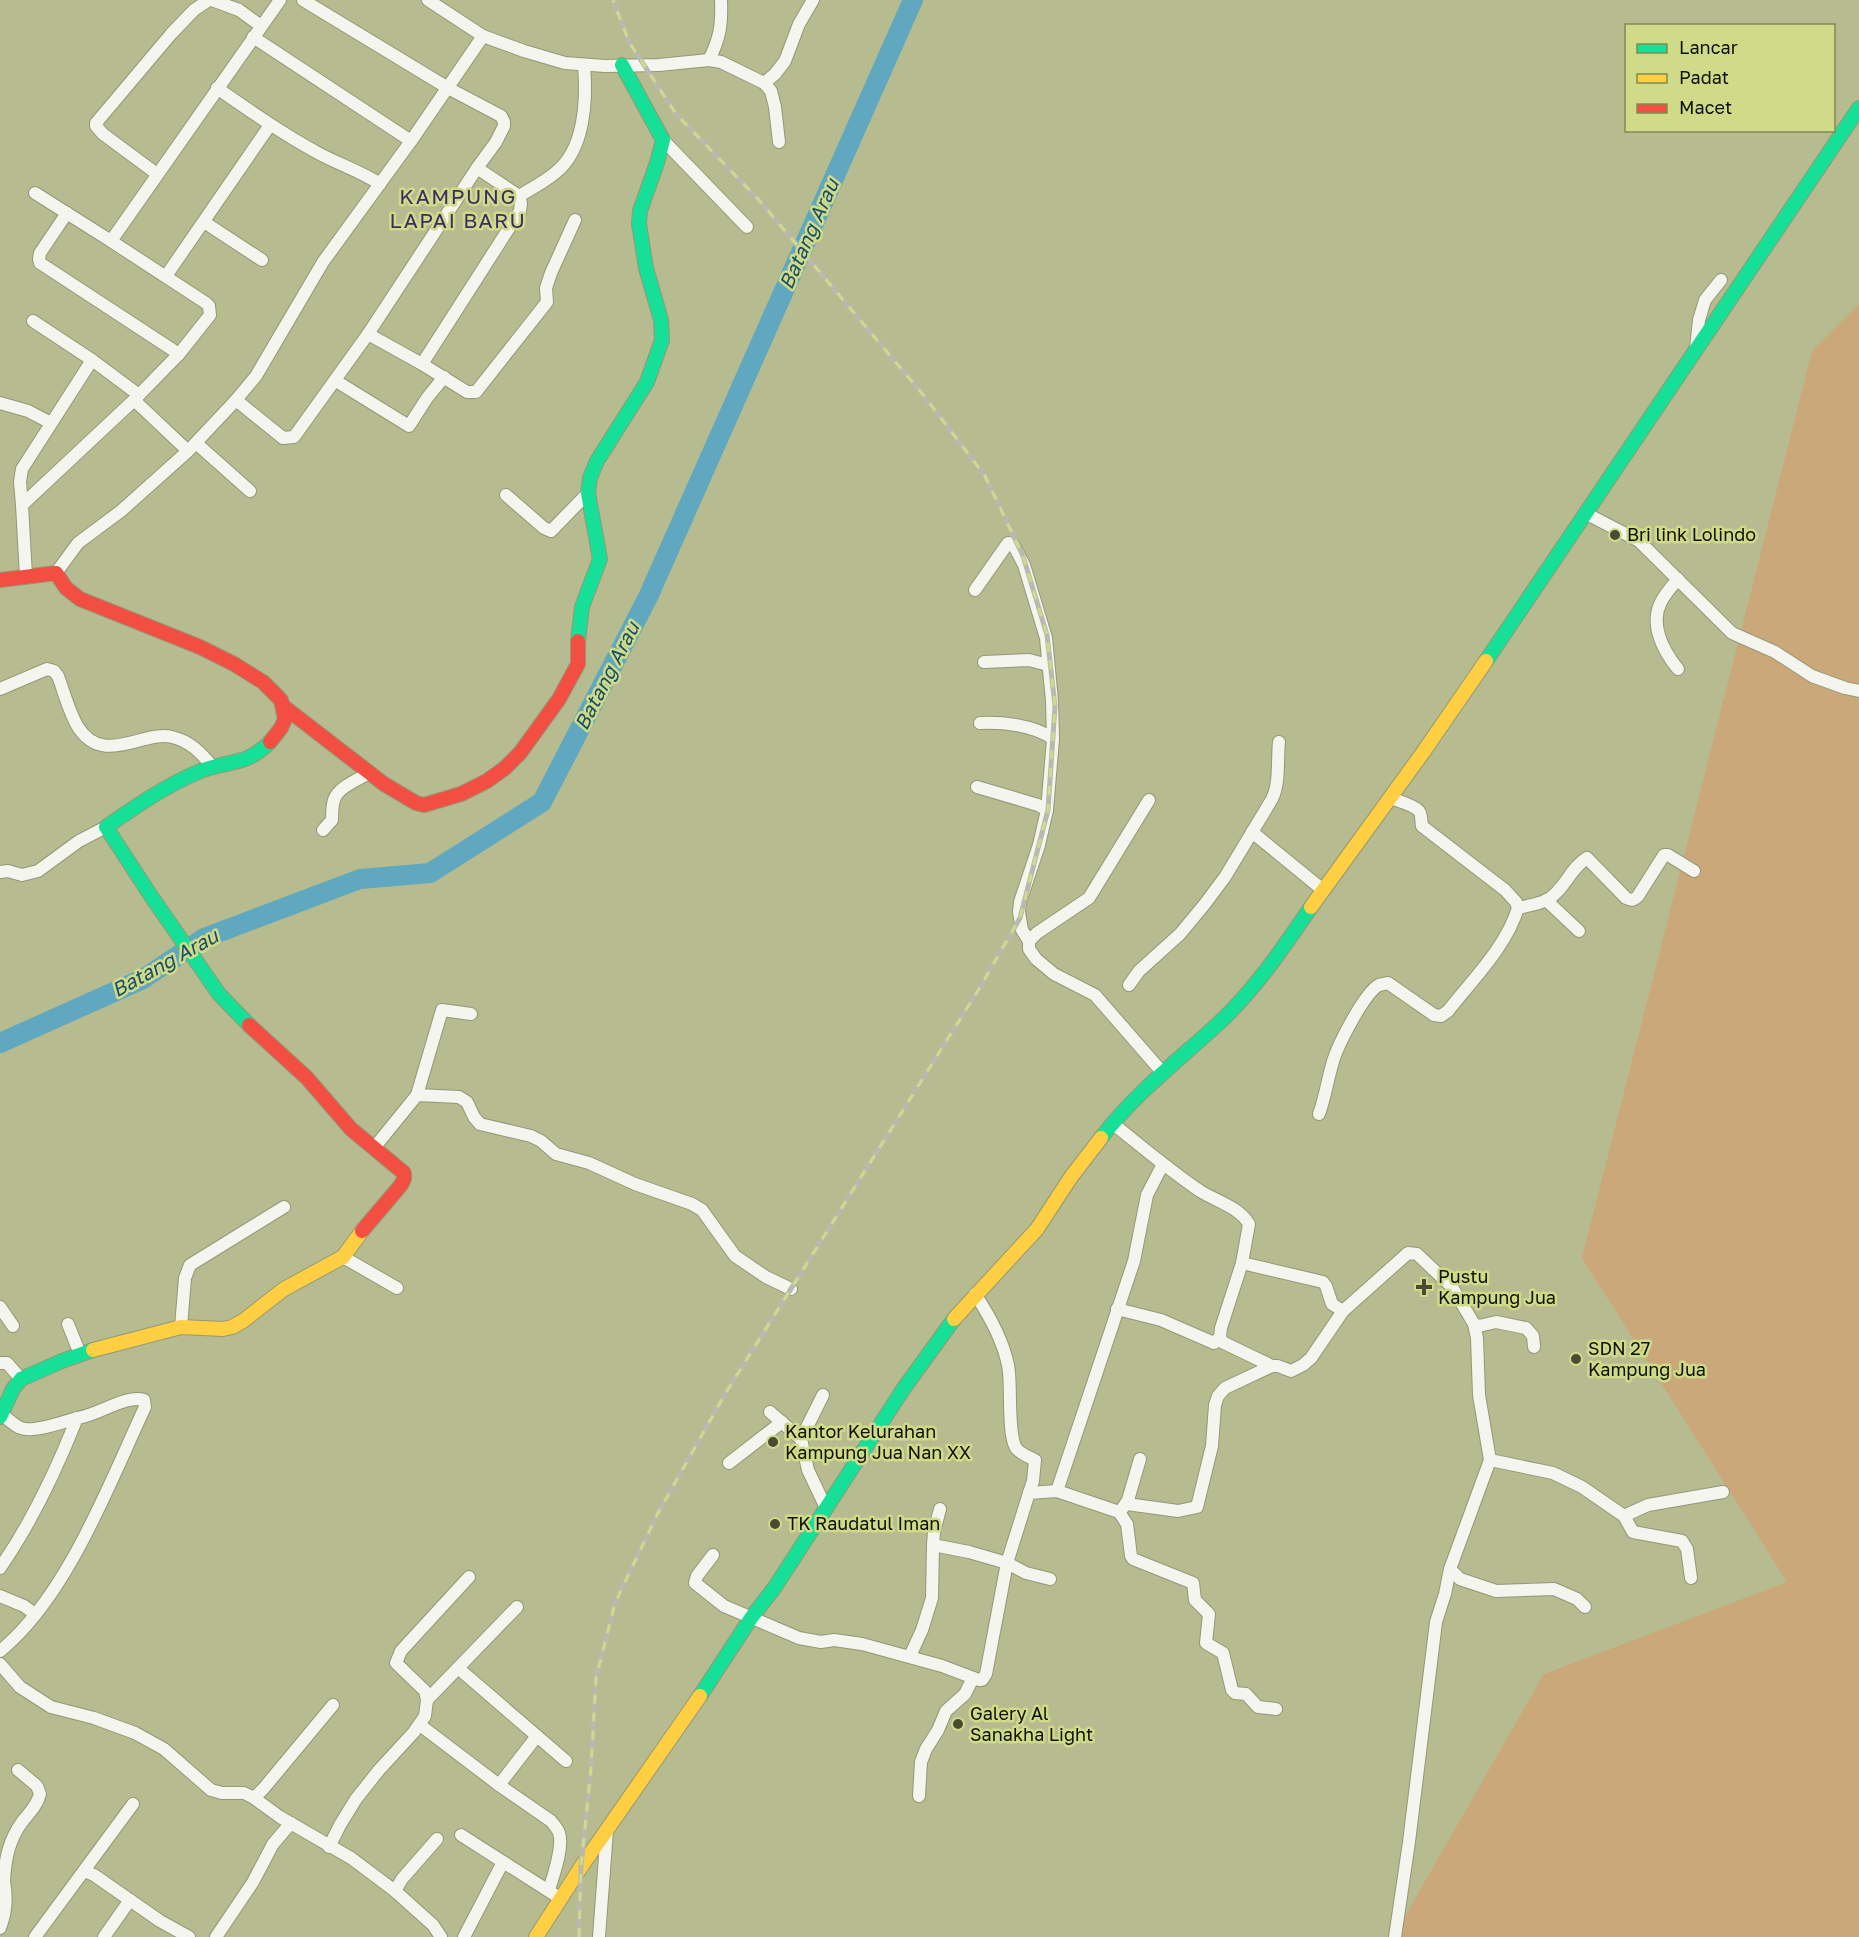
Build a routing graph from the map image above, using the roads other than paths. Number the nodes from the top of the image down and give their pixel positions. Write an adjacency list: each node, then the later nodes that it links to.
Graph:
1 (211, 0): 7 (street); 22 (street)
2 (280, 0): 7 (street)
3 (303, 0): 15 (street)
4 (428, 0): 8 (street)
5 (721, 0): 10 (street)
6 (813, 0): 13 (street)
7 (261, 26): 9 (street)
8 (483, 36): 11 (street); 15 (street)
9 (253, 37): 14 (street); 19 (street)
10 (709, 60): 12 (street); 13 (street)
11 (584, 65): 12 (street); 25 (street)
12 (622, 65): 18 (street)
13 (764, 82): 20 (street)
14 (217, 88): 17 (street); 22 (street)
15 (448, 88): 19 (street); 21 (street)
16 (1859, 108): 36 (street)
17 (270, 124): 23 (street); 28 (street)
18 (663, 140): 29 (street); 48 (street)
19 (411, 141): 23 (street)
20 (779, 141)
21 (477, 168): 25 (street); 35 (street)
22 (157, 174): 30 (street)
23 (380, 184): 43 (street)
24 (35, 193): 26 (street)
25 (519, 196): 39 (street)
26 (67, 213): 30 (street); 37 (street)
27 (575, 220): 40 (street)
28 (204, 222): 31 (street); 32 (street)
29 (747, 227)
30 (111, 241): 32 (street)
31 (262, 260)
32 (166, 276): 37 (street)
33 (1721, 280): 36 (street)
34 (33, 321): 38 (street)
35 (368, 334): 39 (street); 41 (street)
36 (1696, 352): 51 (street)
37 (180, 354): 42 (street)
38 (92, 360): 42 (street); 45 (street)
39 (422, 364): 40 (street)
40 (444, 377): 41 (street)
41 (336, 381): 43 (street)
42 (136, 398): 46 (street); 50 (street)
43 (236, 400): 46 (street)
44 (0, 403): 45 (street)
45 (51, 423): 50 (street)
46 (192, 447): 47 (street); 52 (street)
47 (250, 491)
48 (588, 493): 49 (street); 67 (street)
49 (506, 495)
50 (22, 505): 53 (street)
51 (1587, 514): 54 (street); 69 (street)
52 (56, 573): 53 (street); 62 (street)
53 (26, 576): 55 (street)
54 (1678, 579): 59 (street); 61 (street)
55 (0, 580)
56 (975, 590): 58 (street)
57 (984, 662): 58 (street)
58 (1048, 665): 64 (street)
59 (1678, 669)
60 (0, 688): 66 (street)
61 (1859, 691)
62 (283, 706): 66 (street); 67 (street)
63 (980, 723): 64 (street)
64 (1053, 739): 71 (street)
65 (1279, 742): 74 (street)
66 (212, 766): 72 (street)
67 (369, 773): 73 (street)
68 (977, 787): 71 (street)
69 (1391, 798): 77 (street); 79 (street)
70 (1149, 800): 81 (street)
71 (1047, 810): 81 (street)
72 (106, 826): 76 (street); 88 (street)
73 (323, 830)
74 (1252, 832): 77 (street); 82 (street)
75 (1694, 871): 78 (street)
76 (0, 872)
77 (1323, 890): 84 (street)
78 (1546, 900): 79 (street); 80 (street)
79 (1518, 908): 86 (street)
80 (1579, 931)
81 (1029, 941): 84 (street)
82 (1129, 985)
83 (471, 1014): 85 (street)
84 (1162, 1072): 87 (street)
85 (417, 1095): 88 (street); 94 (street)
86 (1319, 1114)
87 (1112, 1123): 89 (street); 95 (street)
88 (374, 1148): 91 (street)
89 (1163, 1164): 92 (street); 97 (street)
90 (284, 1207): 102 (street)
91 (343, 1257): 93 (street); 102 (street)
92 (1242, 1263): 98 (street); 103 (street)
93 (397, 1288)
94 (791, 1289)
95 (975, 1294): 120 (street); 121 (street)
96 (0, 1307): 101 (street)
97 (1117, 1309): 103 (street); 118 (street)
98 (1343, 1311): 100 (street); 107 (street)
99 (68, 1324): 105 (street)
100 (1474, 1324): 104 (street); 116 (street)
101 (13, 1326)
102 (182, 1327): 105 (street)
103 (1220, 1337): 107 (street)
104 (1534, 1347)
105 (80, 1354): 108 (street)
106 (0, 1364): 108 (street)
107 (1272, 1366): 122 (street)
108 (21, 1379): 111 (street)
109 (823, 1395): 114 (street)
110 (770, 1412): 113 (street)
111 (1, 1415): 112 (street)
112 (77, 1418): 128 (street); 136 (street)
113 (782, 1422): 114 (street); 117 (street)
114 (801, 1439): 121 (street)
115 (1140, 1459): 122 (street)
116 (1490, 1460): 124 (street); 129 (street)
117 (729, 1463)
118 (1057, 1491): 120 (street); 122 (street)
119 (1723, 1492): 124 (street)
120 (1029, 1493): 127 (street)
121 (826, 1508): 137 (street)
122 (1123, 1508): 145 (street)
123 (940, 1509): 125 (street)
124 (1624, 1516): 131 (street)
125 (933, 1545): 127 (street); 139 (street)
126 (713, 1555): 137 (street)
127 (1007, 1563): 132 (street); 142 (street)
128 (0, 1568)
129 (1450, 1569): 135 (street); 175 (street)
130 (470, 1577): 143 (street)
131 (1691, 1578)
132 (1050, 1579)
133 (0, 1596): 136 (street)
134 (517, 1607): 141 (street)
135 (1585, 1607)
136 (35, 1614): 138 (street)
137 (751, 1618): 139 (street); 155 (street)
138 (0, 1651)
139 (910, 1656): 142 (street)
140 (0, 1664): 152 (street)
141 (458, 1668): 143 (street); 147 (street)
142 (973, 1678): 151 (street)
143 (427, 1700): 146 (street)
144 (333, 1705): 152 (street)
145 (1276, 1709)
146 (420, 1725): 150 (street); 158 (street)
147 (537, 1736): 148 (street); 150 (street)
148 (566, 1761)
149 (18, 1770): 161 (street)
150 (499, 1785): 162 (street)
151 (919, 1796)
152 (254, 1798): 154 (street)
153 (134, 1804): 160 (street)
154 (291, 1823): 158 (street); 170 (street)
155 (608, 1829): 165 (street); 174 (street)
156 (461, 1835): 159 (street)
157 (437, 1839): 163 (street)
158 (329, 1847): 163 (street)
159 (503, 1862): 162 (street); 172 (street)
160 (84, 1871): 164 (street); 167 (street)
161 (2, 1880): 166 (street)
162 (549, 1890): 165 (street)
163 (395, 1891): 171 (street)
164 (130, 1900): 168 (street); 169 (street)
165 (561, 1900): 173 (street)
166 (0, 1928)
167 (35, 1937)
168 (104, 1937)
169 (189, 1937)
170 (216, 1937)
171 (441, 1937)
172 (464, 1937)
173 (536, 1937)
174 (599, 1937)
175 (1395, 1937)

